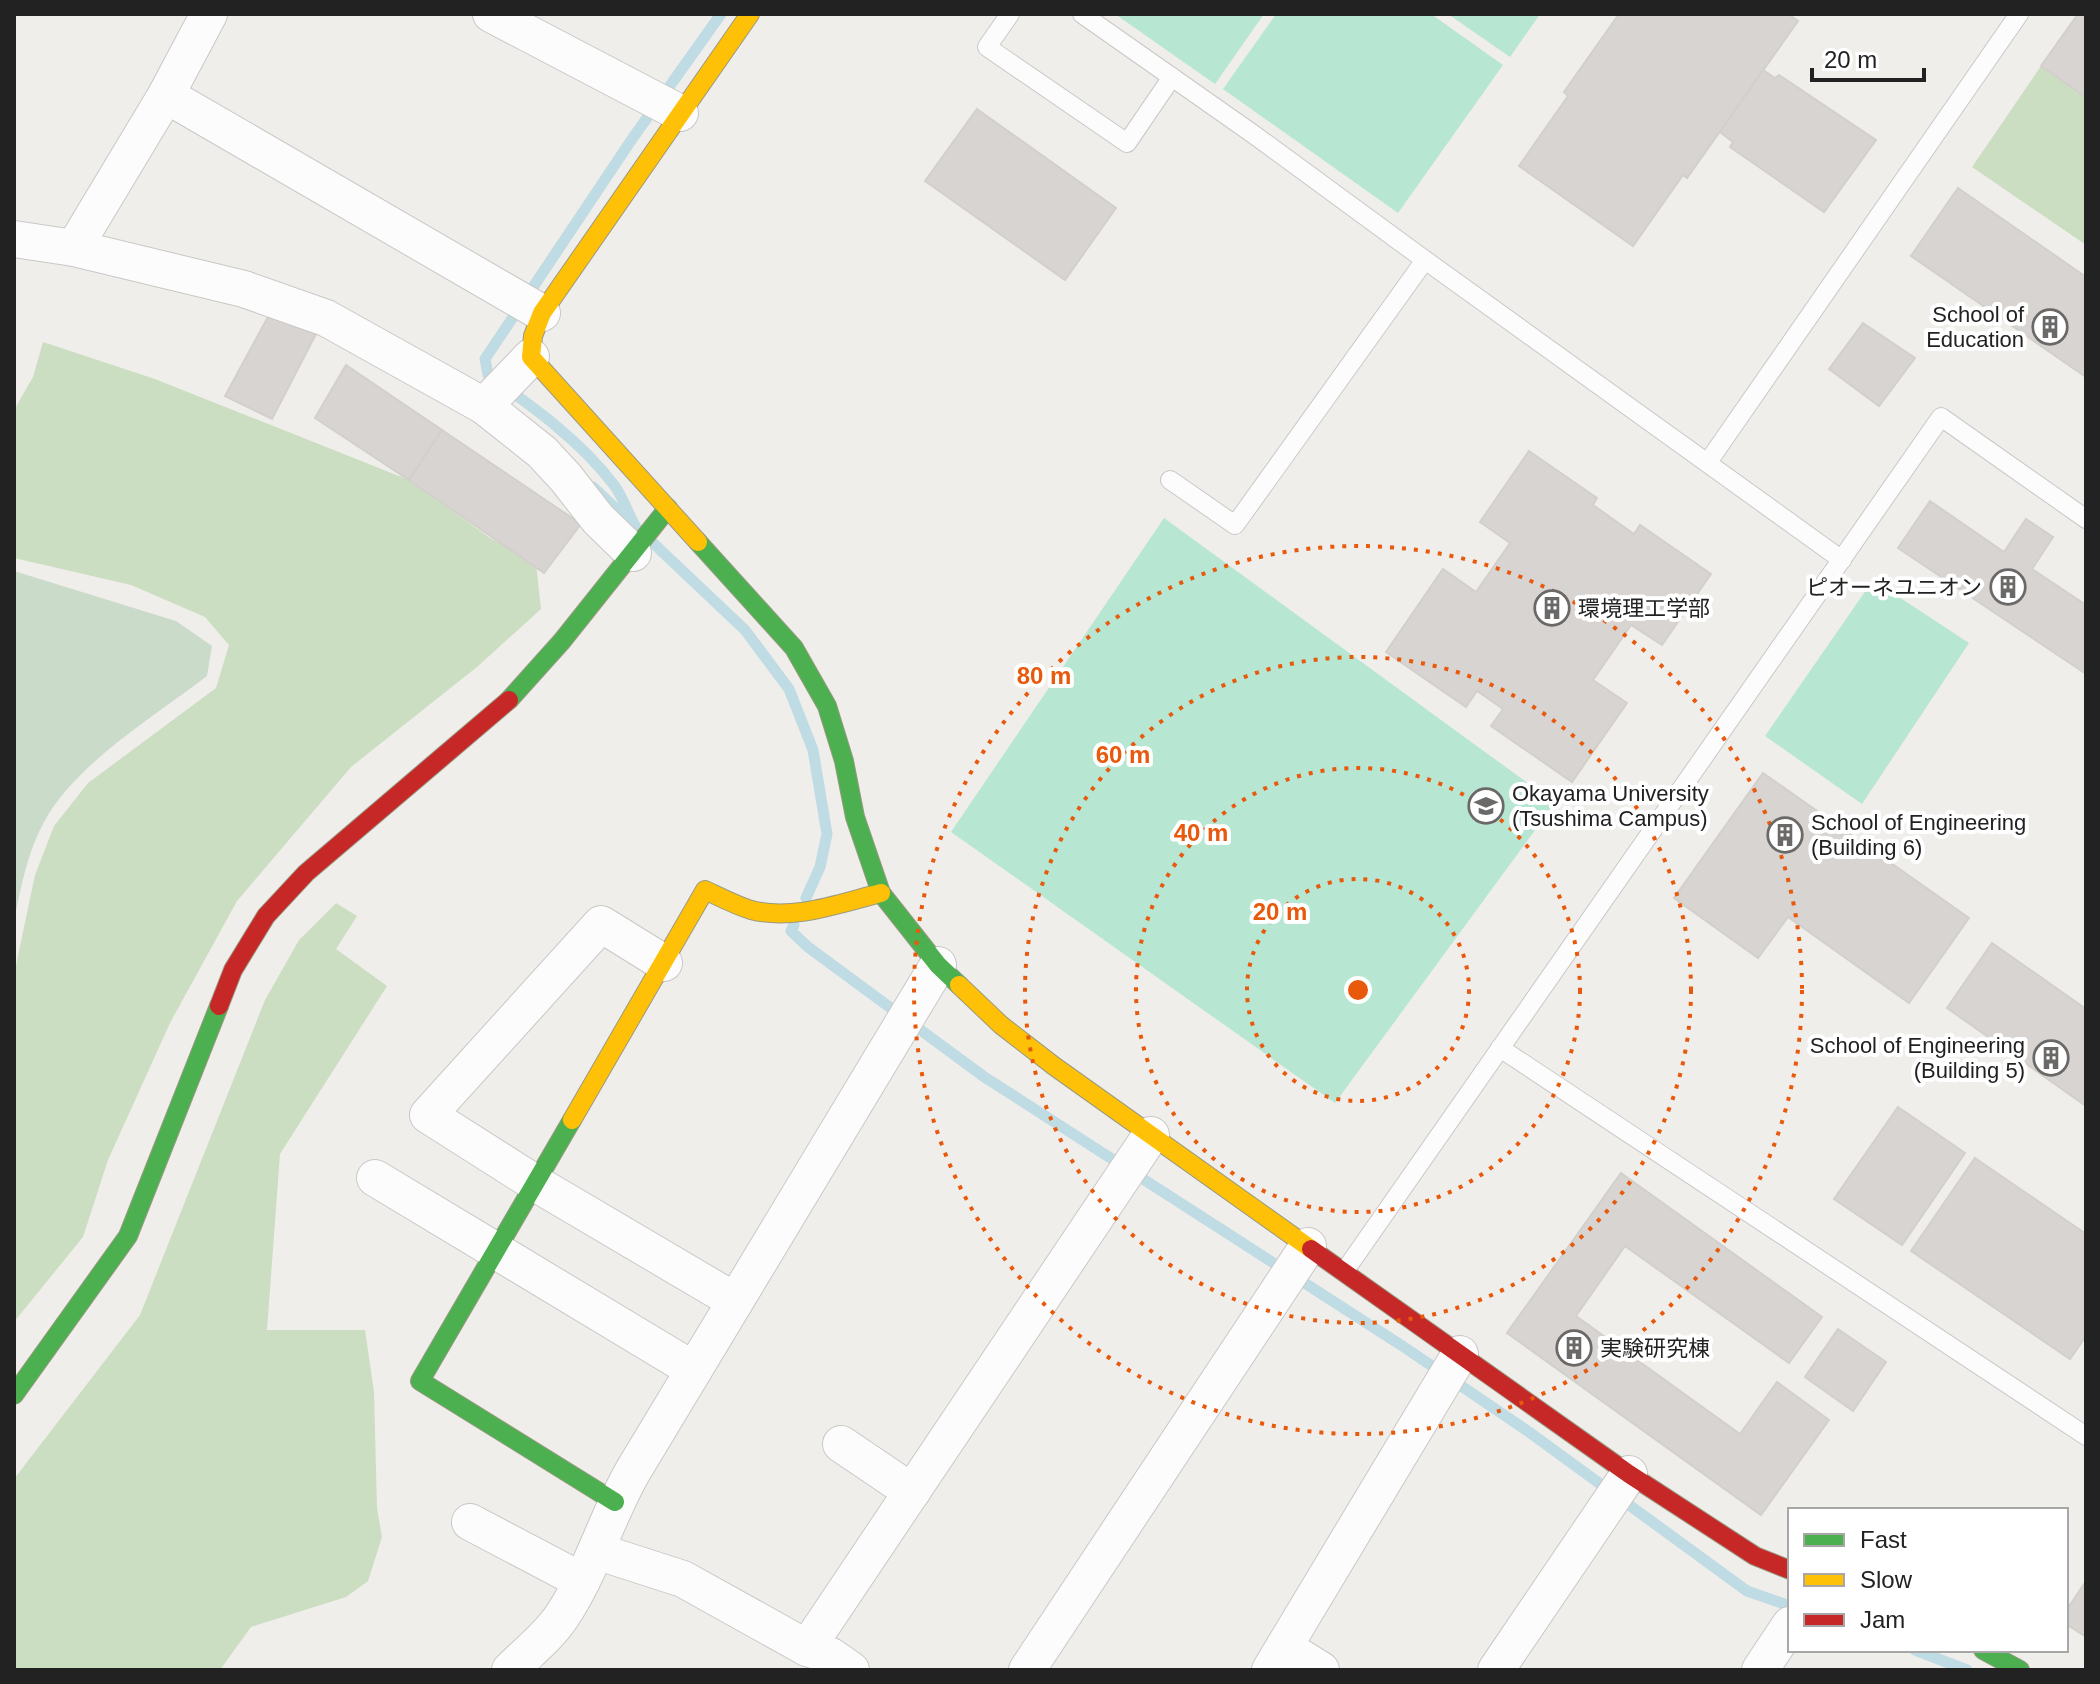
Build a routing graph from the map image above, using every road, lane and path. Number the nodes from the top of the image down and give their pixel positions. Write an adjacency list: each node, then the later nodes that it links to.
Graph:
1 (209, 14): 8 (street)
2 (491, 14): 9 (street)
3 (750, 14): 9 (street)
4 (1010, 14): 7 (lane)
5 (1082, 14): 7 (lane)
6 (2019, 14): 15 (lane)
7 (1172, 77): 12 (lane)
8 (166, 95): 11 (street); 13 (street)
9 (664, 105): 13 (street)
10 (14, 239): 11 (street)
11 (74, 248): 14 (street)
12 (1425, 260): 15 (lane); 16 (lane)
13 (528, 305): 14 (street)
14 (505, 385): 17 (street); 19 (street)
15 (1708, 462): 20 (lane)
16 (1170, 480)
17 (668, 508): 19 (street); 21 (street)
18 (2086, 519): 20 (lane)
19 (640, 543): 34 (street)
20 (1842, 560): 24 (lane)
21 (881, 893): 22 (street); 23 (street)
22 (664, 963): 27 (street); 27 (street)
23 (938, 965): 25 (street); 31 (street)
24 (1500, 1048): 30 (lane); 35 (lane)
25 (1136, 1157): 29 (street); 38 (street)
26 (375, 1178): 28 (street)
27 (535, 1183): 28 (street); 31 (street)
28 (496, 1251): 32 (street); 39 (street)
29 (1296, 1264): 30 (street); 49 (street)
30 (1344, 1272): 33 (street)
31 (735, 1301): 32 (street)
32 (694, 1370): 39 (street)
33 (1451, 1370): 37 (street); 46 (street)
34 (14, 1395)
35 (2086, 1436)
36 (841, 1444): 38 (street)
37 (1619, 1488): 42 (street); 51 (street)
38 (912, 1492): 44 (street)
39 (615, 1502): 41 (street)
40 (470, 1522): 41 (street)
41 (589, 1566): 44 (street); 47 (street)
42 (1788, 1569)
43 (1788, 1628): 52 (street)
44 (807, 1648): 48 (street)
45 (1987, 1652): 53 (street)
46 (1277, 1658): 50 (street)
47 (510, 1670)
48 (851, 1670)
49 (1027, 1670)
50 (1321, 1670)
51 (1496, 1670)
52 (1760, 1670)
53 (2020, 1670)

